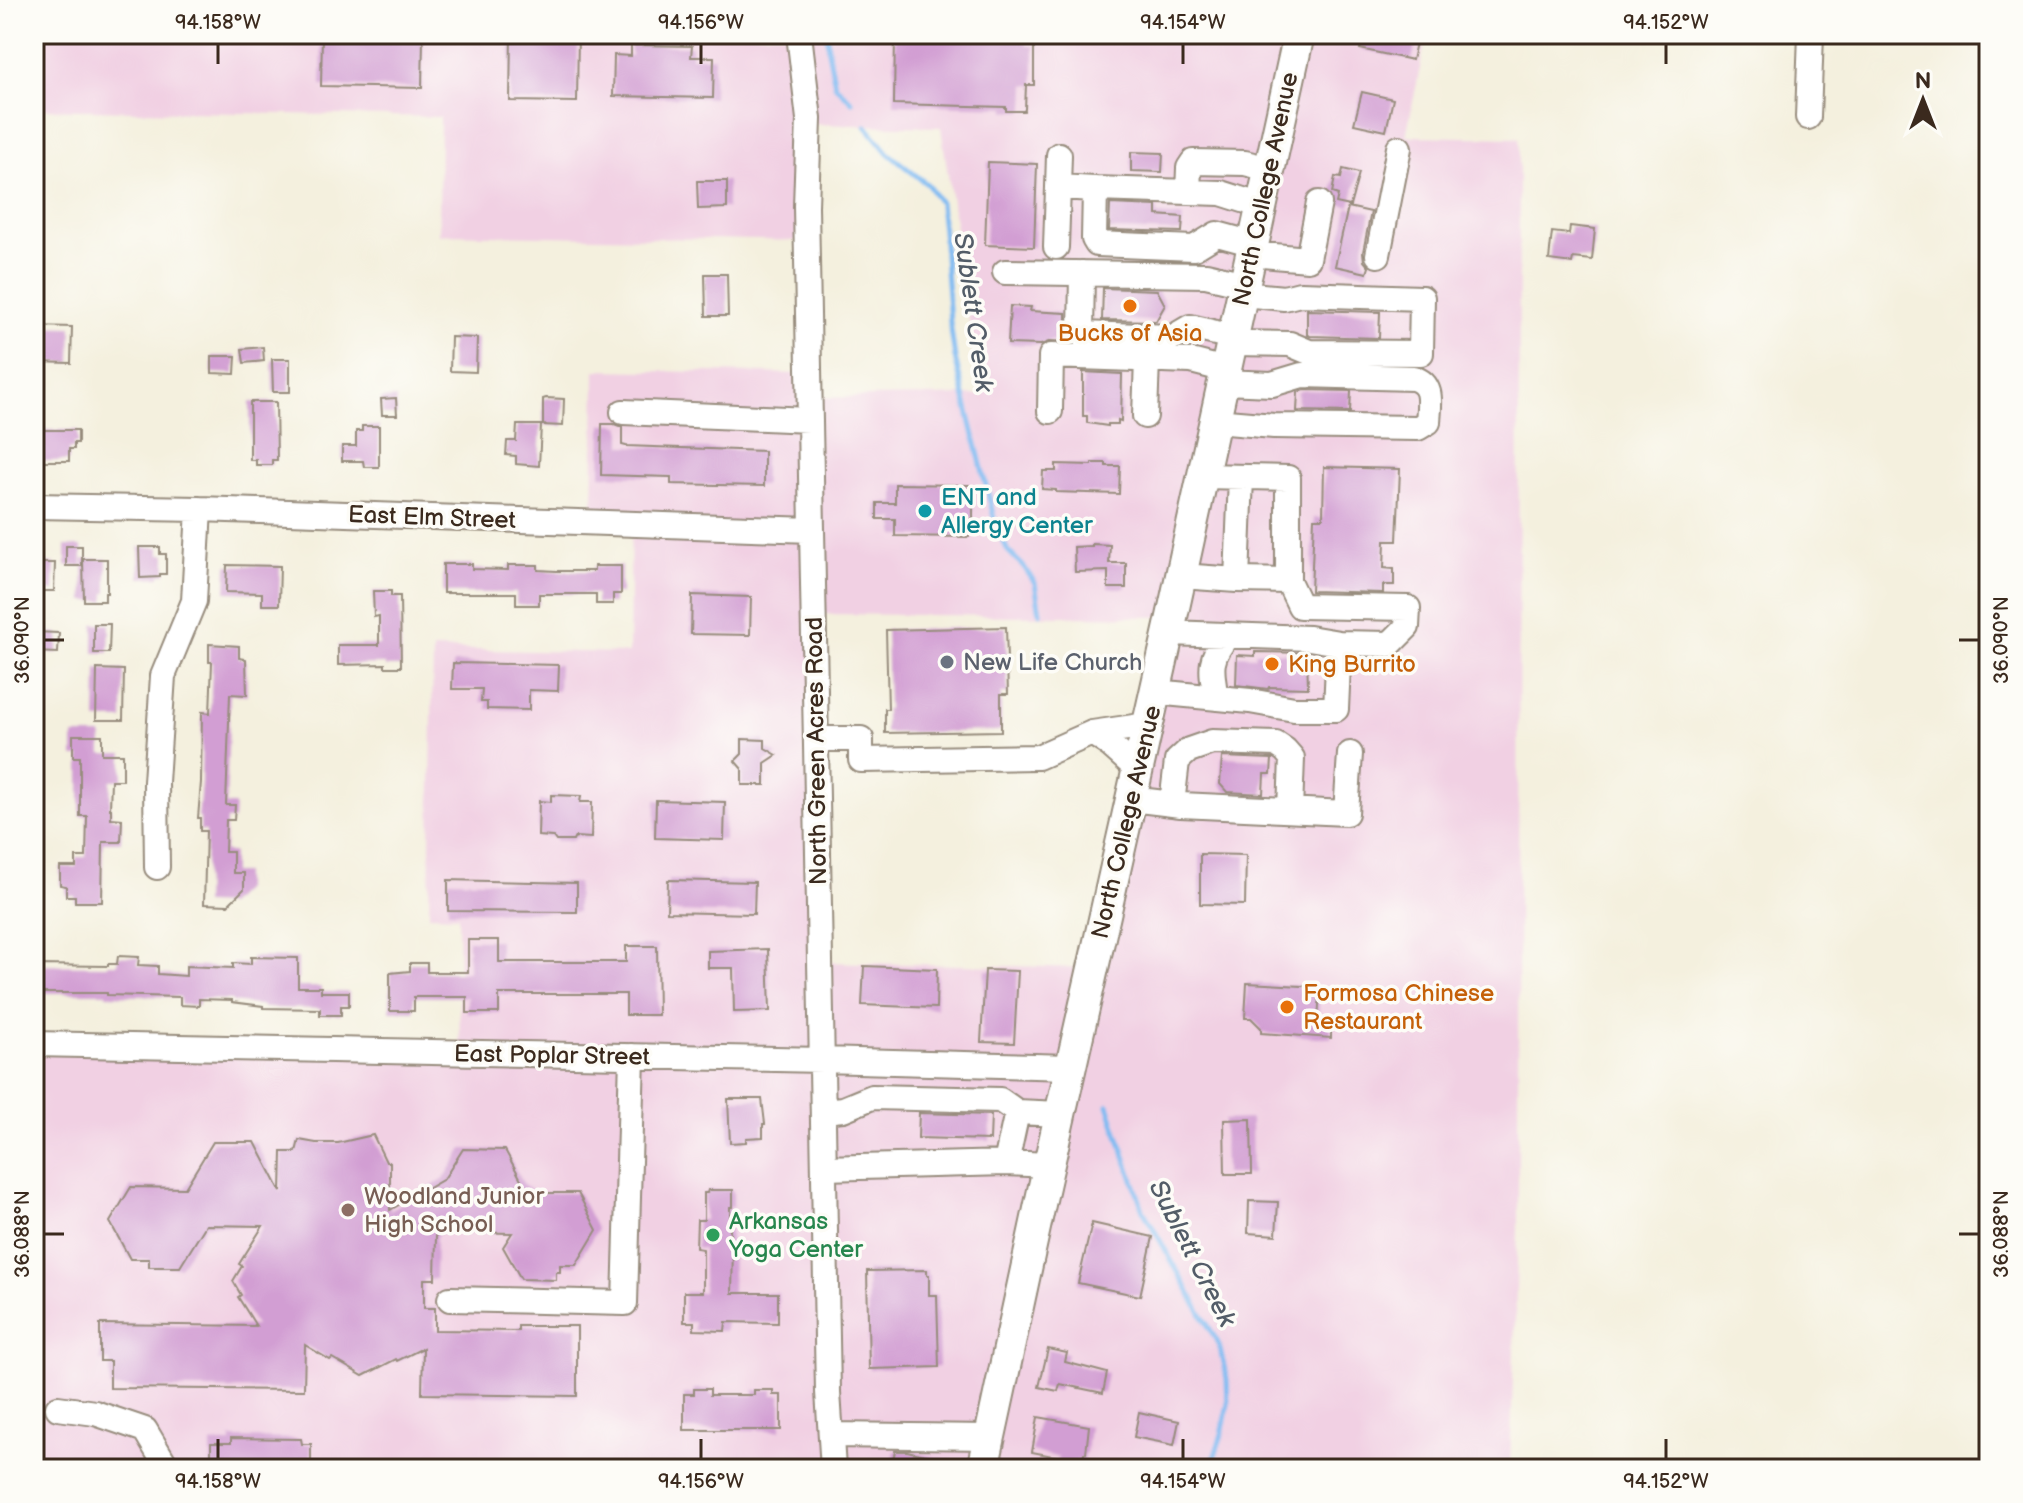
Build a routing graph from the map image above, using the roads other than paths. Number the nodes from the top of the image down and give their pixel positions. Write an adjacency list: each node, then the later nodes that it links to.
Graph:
1 (799, 34): 26 (street, North Green Acres Road)
2 (1299, 34): 7 (main road, North College Avenue)
3 (1811, 34): 4 (street)
4 (1808, 117)
5 (1399, 148): 16 (street)
6 (1059, 155): 8 (street)
7 (1270, 169): 10 (street); 12 (main road, North College Avenue)
8 (1058, 187): 9 (street); 14 (street)
9 (1095, 189): 10 (street); 13 (street)
10 (1179, 191): 12 (street); 13 (street)
11 (1319, 203): 15 (street)
12 (1262, 206): 15 (main road, North College Avenue)
13 (1151, 246): 15 (street)
14 (1056, 247)
15 (1252, 249): 20 (main road, North College Avenue)
16 (1378, 255)
17 (1005, 272): 18 (street)
18 (1082, 273): 19 (street); 21 (street)
19 (1158, 274): 20 (street); 21 (street)
20 (1244, 289): 22 (main road, North College Avenue); 22 (street)
21 (1151, 348): 22 (street); 22 (street); 23 (street); 25 (street)
22 (1229, 358): 27 (main road, North College Avenue); 27 (street)
23 (1050, 411)
24 (623, 412): 26 (street)
25 (1145, 416)
26 (809, 420): 32 (street, North Green Acres Road)
27 (1215, 421): 28 (main road, North College Avenue)
28 (1203, 476): 29 (street); 33 (main road, North College Avenue)
29 (1241, 477): 34 (street); 35 (street)
30 (43, 506): 31 (street, East Elm Street)
31 (199, 509): 32 (street, East Elm Street); 51 (street)
32 (812, 530): 44 (street, North Green Acres Road)
33 (1181, 576): 34 (street); 36 (main road, North College Avenue)
34 (1237, 580): 35 (street)
35 (1288, 581): 38 (street)
36 (1169, 633): 37 (street); 39 (main road, North College Avenue)
37 (1231, 635): 38 (street); 40 (street); 41 (street)
38 (1339, 643): 41 (street)
39 (1155, 692): 40 (street); 42 (main road, North College Avenue)
40 (1216, 698): 41 (street)
41 (1250, 701)
42 (1148, 725): 43 (street); 47 (main road, North College Avenue)
43 (1092, 733): 44 (street); 47 (street)
44 (816, 739): 54 (street, North Green Acres Road)
45 (1187, 754): 47 (street); 49 (street); 50 (street)
46 (1350, 754): 50 (street)
47 (1139, 764): 48 (main road, North College Avenue)
48 (1131, 799): 49 (street); 55 (main road, North College Avenue)
49 (1172, 804): 50 (street)
50 (1282, 810)
51 (157, 867)
52 (34, 1044): 53 (street, East Poplar Street)
53 (632, 1056): 54 (street, East Poplar Street); 62 (street)
54 (822, 1060): 55 (street, East Poplar Street); 56 (street, North Green Acres Road)
55 (1070, 1067): 58 (main road, North College Avenue)
56 (823, 1111): 57 (street); 61 (street, North Green Acres Road)
57 (1017, 1112): 58 (street); 59 (street)
58 (1060, 1114): 60 (main road, North College Avenue)
59 (1006, 1163): 60 (street); 61 (street)
60 (1048, 1165): 65 (main road, North College Avenue)
61 (824, 1168): 64 (street, North Green Acres Road)
62 (450, 1299)
63 (58, 1408): 66 (street)
64 (831, 1435): 65 (street); 67 (street, North Green Acres Road)
65 (990, 1437): 68 (main road, North College Avenue)
66 (168, 1469)
67 (833, 1469)
68 (983, 1469)

